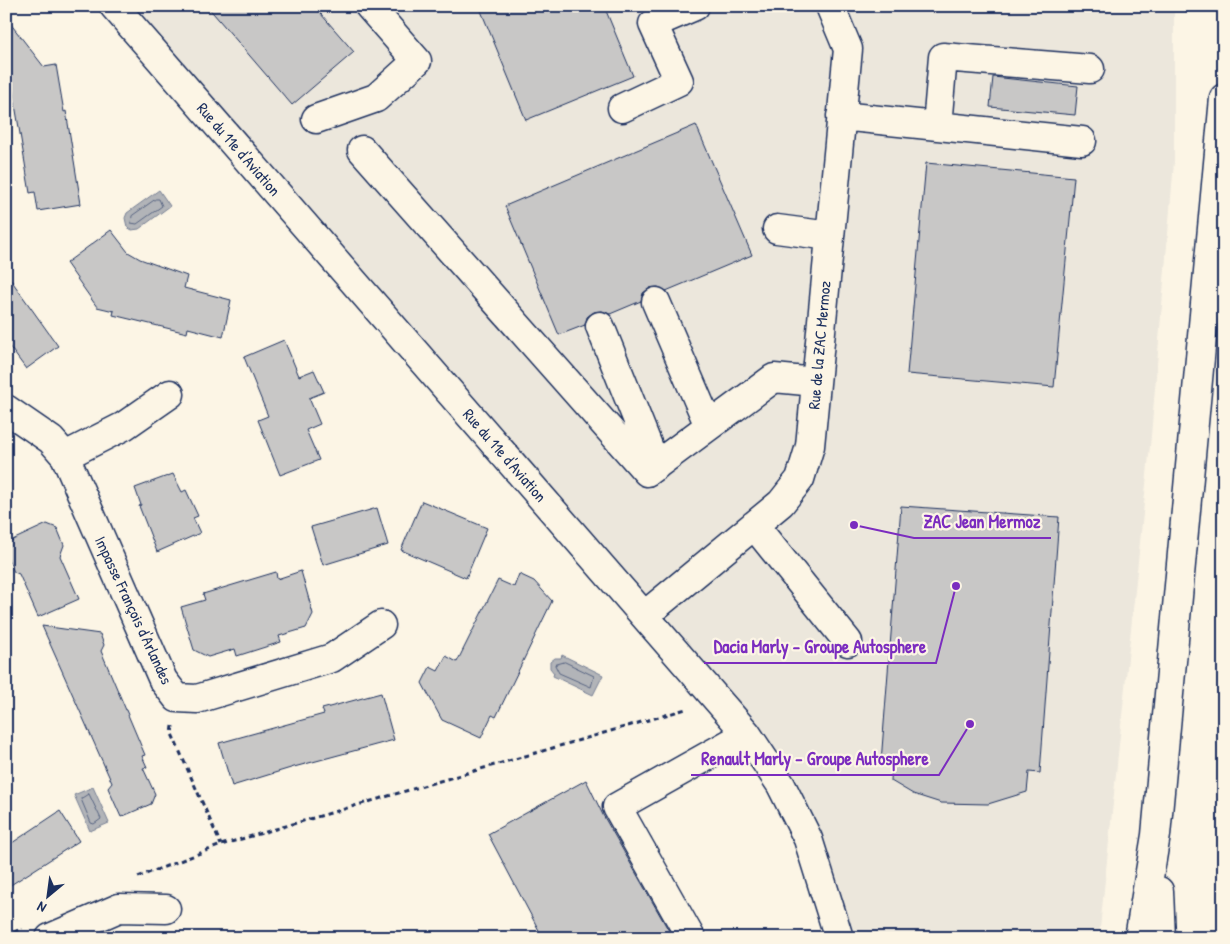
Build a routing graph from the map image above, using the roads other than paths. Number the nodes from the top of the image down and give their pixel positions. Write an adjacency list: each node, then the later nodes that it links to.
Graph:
1 (114, 6): 25 (street, Rue du 11e d'Aviation)
2 (369, 6): 10 (street)
3 (695, 6): 5 (street)
4 (830, 6): 9 (street, Rue de la ZAC Mermoz)
5 (649, 15): 8 (street)
6 (1090, 69): 11 (street)
7 (1224, 98): 29 (street)
8 (622, 108)
9 (841, 116): 11 (street); 15 (street, Rue de la ZAC Mermoz)
10 (316, 119)
11 (937, 126): 12 (street)
12 (1082, 141)
13 (362, 150): 23 (street)
14 (777, 229): 15 (street)
15 (830, 236): 18 (street, Rue de la ZAC Mermoz)
16 (656, 302): 21 (street)
17 (600, 326): 23 (street)
18 (816, 382): 21 (street); 24 (street, Rue de la ZAC Mermoz)
19 (170, 394): 22 (street)
20 (6, 409): 22 (street, Impasse François d'Arlandes)
21 (709, 426): 23 (street)
22 (65, 456): 26 (street, Impasse François d'Arlandes)
23 (656, 466)
24 (754, 525): 25 (street, Rue de la ZAC Mermoz); 27 (street)
25 (645, 615): 28 (street, Rue du 11e d'Aviation)
26 (381, 625)
27 (848, 642)
28 (747, 734): 32 (street); 33 (street, Rue du 11e d'Aviation)
29 (1156, 834): 34 (street); 35 (street)
30 (166, 909): 31 (street)
31 (40, 931)
32 (691, 938)
33 (839, 938)
34 (1139, 938)
35 (1162, 938)

